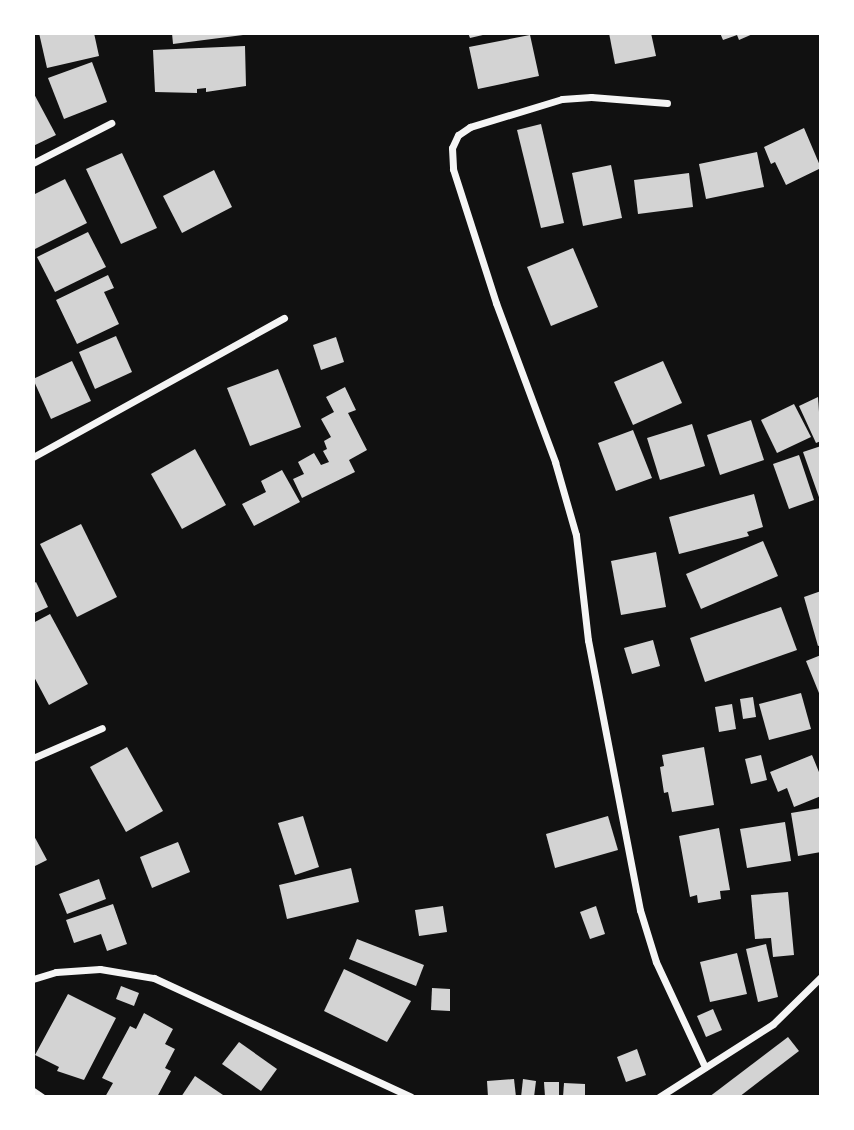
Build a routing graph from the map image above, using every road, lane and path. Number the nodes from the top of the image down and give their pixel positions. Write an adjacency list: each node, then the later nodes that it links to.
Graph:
1 (667, 103): 10 (street)
2 (111, 123): 3 (street)
3 (33, 163)
4 (285, 318): 5 (street)
5 (33, 457)
6 (102, 728): 7 (street)
7 (33, 758)
8 (821, 978): 10 (street)
9 (33, 979): 13 (street)
10 (705, 1067): 14 (street)
11 (33, 1091): 12 (street)
12 (42, 1097)
13 (411, 1097)
14 (659, 1097)

